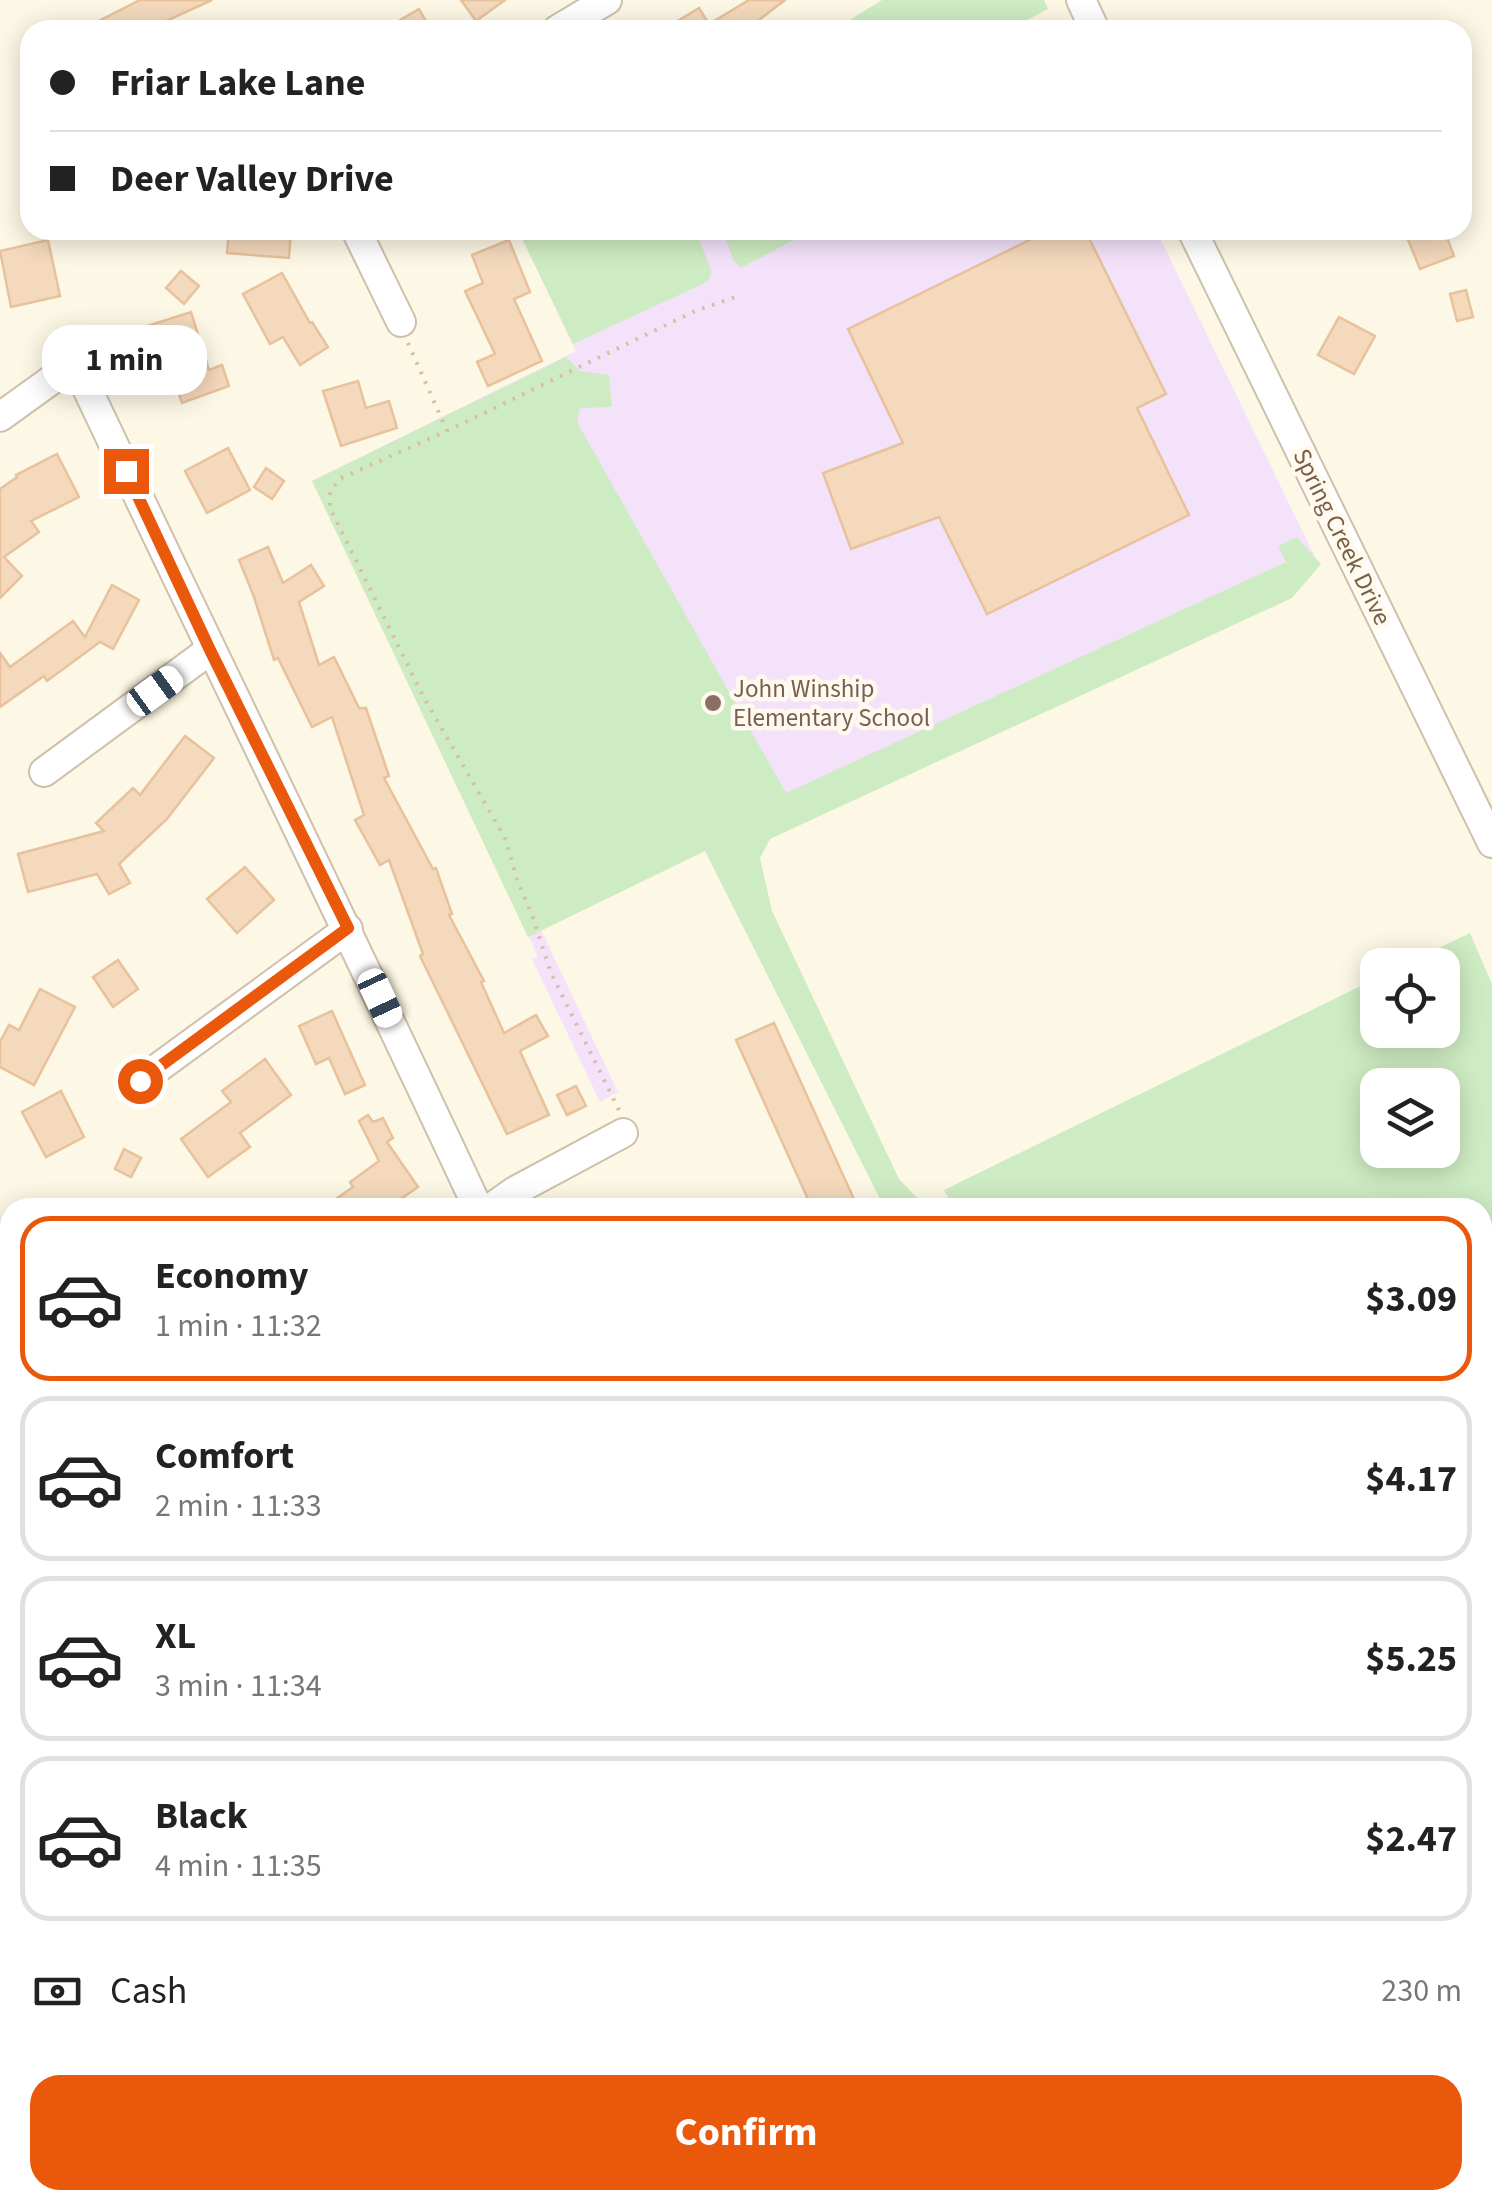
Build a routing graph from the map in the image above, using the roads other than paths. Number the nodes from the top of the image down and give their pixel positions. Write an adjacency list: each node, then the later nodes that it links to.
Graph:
1 (607, 0): 2 (street)
2 (574, 20)
3 (361, 240): 5 (street)
4 (1197, 240): 9 (street, Spring Creek Drive)
5 (401, 322)
6 (0, 417): 7 (street)
7 (210, 650): 8 (street); 10 (street)
8 (44, 772)
9 (1492, 843)
10 (348, 928): 11 (street); 13 (street)
11 (140, 1081)
12 (623, 1133): 14 (street)
13 (473, 1198)
14 (507, 1198)

